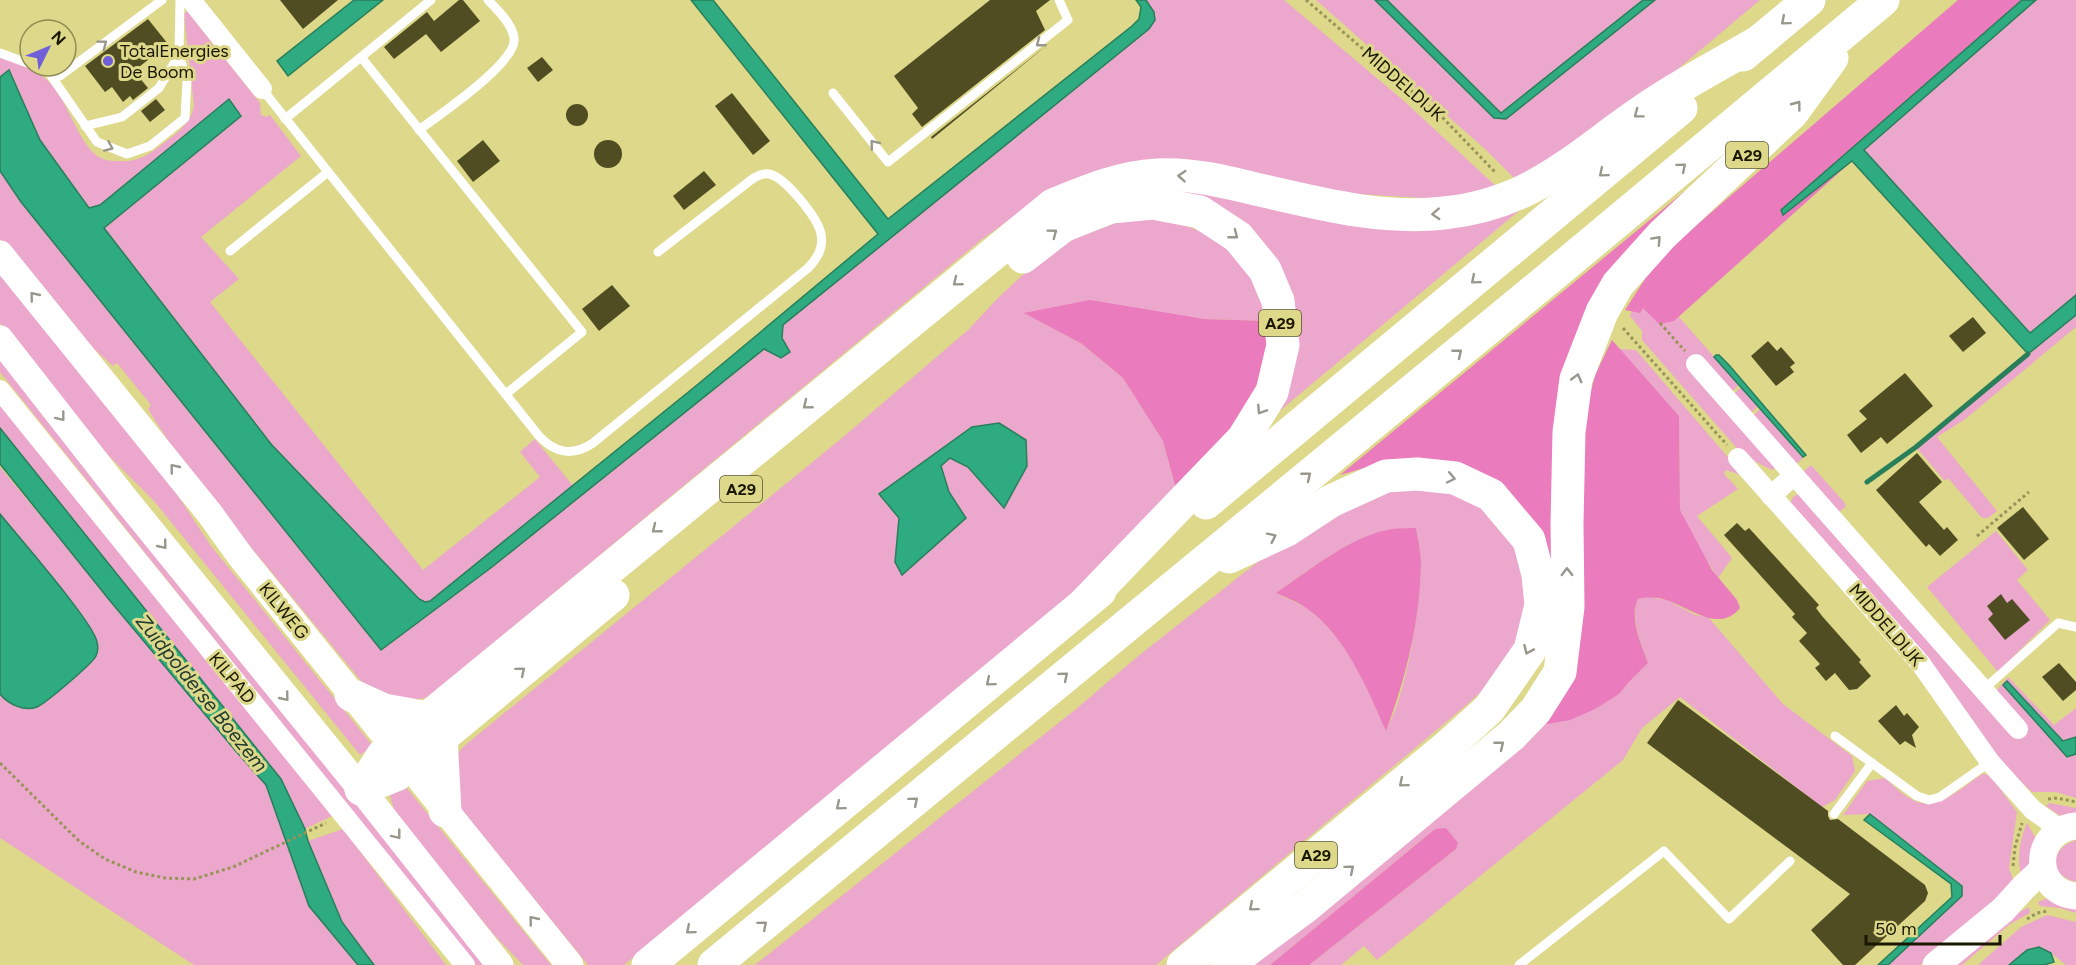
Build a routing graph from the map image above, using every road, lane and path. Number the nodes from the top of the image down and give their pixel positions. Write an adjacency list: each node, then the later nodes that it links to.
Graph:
1 (162, 0): 14 (lane, one-way to 1)
2 (180, 0): 11 (lane)
3 (191, 0): 16 (street)
4 (431, 0): 12 (lane)
5 (488, 0): 20 (lane)
6 (1059, 0): 17 (lane, one-way to 17)
7 (1306, 0): 22 (path, MIDDELDIJK)
8 (1809, 0): 23 (highway, A29, one-way to 23)
9 (1873, 8): 28 (highway, A29, one-way to 9); 38 (highway, A29, one-way to 9)
10 (0, 52): 13 (lane)
11 (178, 55): 19 (lane); 19 (lane, one-way to 11)
12 (361, 57): 18 (lane); 20 (lane)
13 (18, 59)
14 (78, 63)
15 (52, 78): 19 (lane)
16 (262, 89): 18 (lane)
17 (833, 93)
18 (285, 119): 21 (lane)
19 (85, 126)
20 (420, 130): 32 (lane)
21 (328, 172): 24 (lane); 32 (lane)
22 (1494, 188): 23 (highway, A29); 43 (highway, A29, one-way to 43)
23 (1552, 195): 39 (highway, A29, one-way to 39)
24 (230, 251)
25 (658, 252): 32 (lane)
26 (0, 254): 42 (main road, KILWEG, one-way to 26)
27 (1660, 323): 30 (path)
28 (1608, 331): 33 (path); 63 (highway, A29, one-way to 28)
29 (0, 339): 50 (main road, one-way to 50)
30 (1696, 364): 34 (street, MIDDELDIJK)
31 (0, 390): 58 (street, KILPAD)
32 (506, 394)
33 (1738, 458): 36 (street, MIDDELDIJK)
34 (1794, 475): 36 (street); 41 (street, MIDDELDIJK)
35 (2029, 492): 37 (path)
36 (1771, 496): 47 (street, MIDDELDIJK)
37 (1977, 536)
38 (1181, 580): 61 (highway, A29, one-way to 38); 62 (highway, A29, one-way to 62)
39 (1084, 604): 43 (highway, A29, one-way to 39); 57 (highway, A29, one-way to 57)
40 (2076, 627): 41 (lane)
41 (1984, 689): 44 (street, MIDDELDIJK)
42 (351, 695): 43 (highway); 46 (main road, KILWEG)
43 (434, 727): 46 (highway, A29); 51 (highway)
44 (2019, 729)
45 (1835, 736): 49 (lane)
46 (400, 756): 50 (highway, A29); 51 (main road, KILWEG)
47 (1990, 762): 49 (lane); 54 (street, MIDDELDIJK)
48 (0, 763): 53 (path)
49 (1872, 764): 52 (lane)
50 (361, 789): 59 (main road, one-way to 59)
51 (445, 811): 60 (main road, KILWEG, one-way to 51)
52 (1834, 814)
53 (313, 830)
54 (2062, 832): 56 (main road)
55 (1790, 861): 64 (lane)
56 (2059, 885): 65 (main road)
57 (649, 964)
58 (465, 965)
59 (500, 965)
60 (570, 965)
61 (714, 965)
62 (1183, 965)
63 (1227, 965)
64 (1519, 965)
65 (1936, 965)

